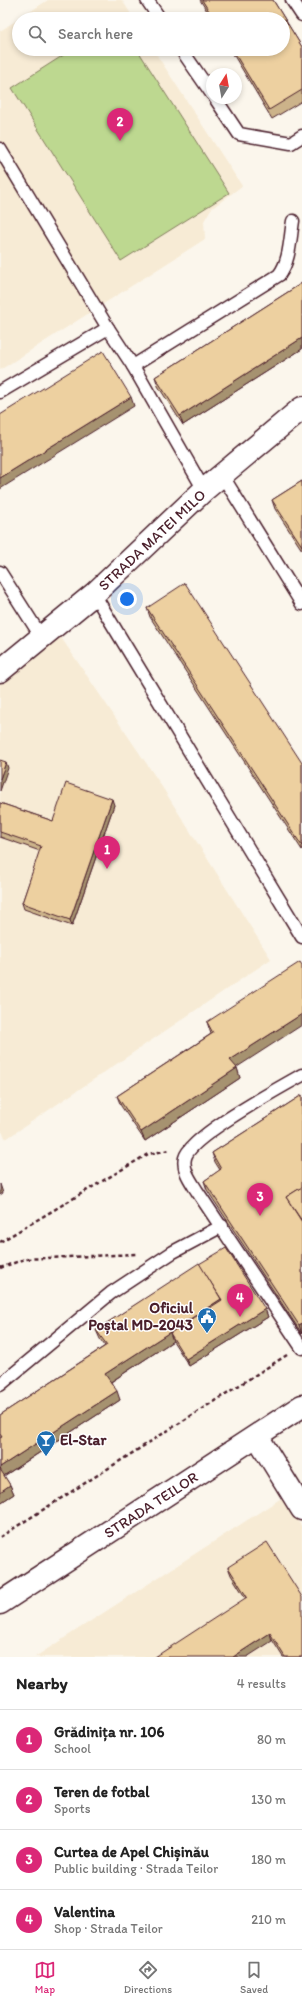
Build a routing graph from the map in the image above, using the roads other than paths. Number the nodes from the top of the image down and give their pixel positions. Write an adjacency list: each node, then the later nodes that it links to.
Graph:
1 (147, 0): 3 (lane)
2 (292, 0): 4 (lane)
3 (155, 12)
4 (302, 15)
5 (186, 56): 6 (lane)
6 (206, 85)
7 (219, 104): 8 (lane)
8 (302, 136)
9 (0, 149): 10 (lane)
10 (4, 165): 12 (lane)
11 (293, 222): 13 (lane)
12 (108, 328): 13 (lane); 14 (lane)
13 (133, 366): 17 (lane)
14 (0, 392)
15 (302, 408): 16 (street, STRADA MATEI MILO)
16 (222, 476): 17 (street, STRADA MATEI MILO); 20 (lane)
17 (204, 490): 19 (street, STRADA MATEI MILO)
18 (0, 572): 21 (lane)
19 (94, 594): 21 (street, STRADA MATEI MILO); 23 (lane)
20 (302, 604)
21 (42, 638): 22 (street, STRADA MATEI MILO)
22 (0, 671)
23 (302, 937)
24 (302, 1074): 25 (lane)
25 (222, 1226): 26 (lane); 27 (lane)
26 (301, 1346)
27 (0, 1385)
28 (302, 1406): 29 (street, STRADA TEILOR)
29 (257, 1436): 30 (street); 31 (street, STRADA TEILOR)
30 (302, 1509)
31 (0, 1603)

